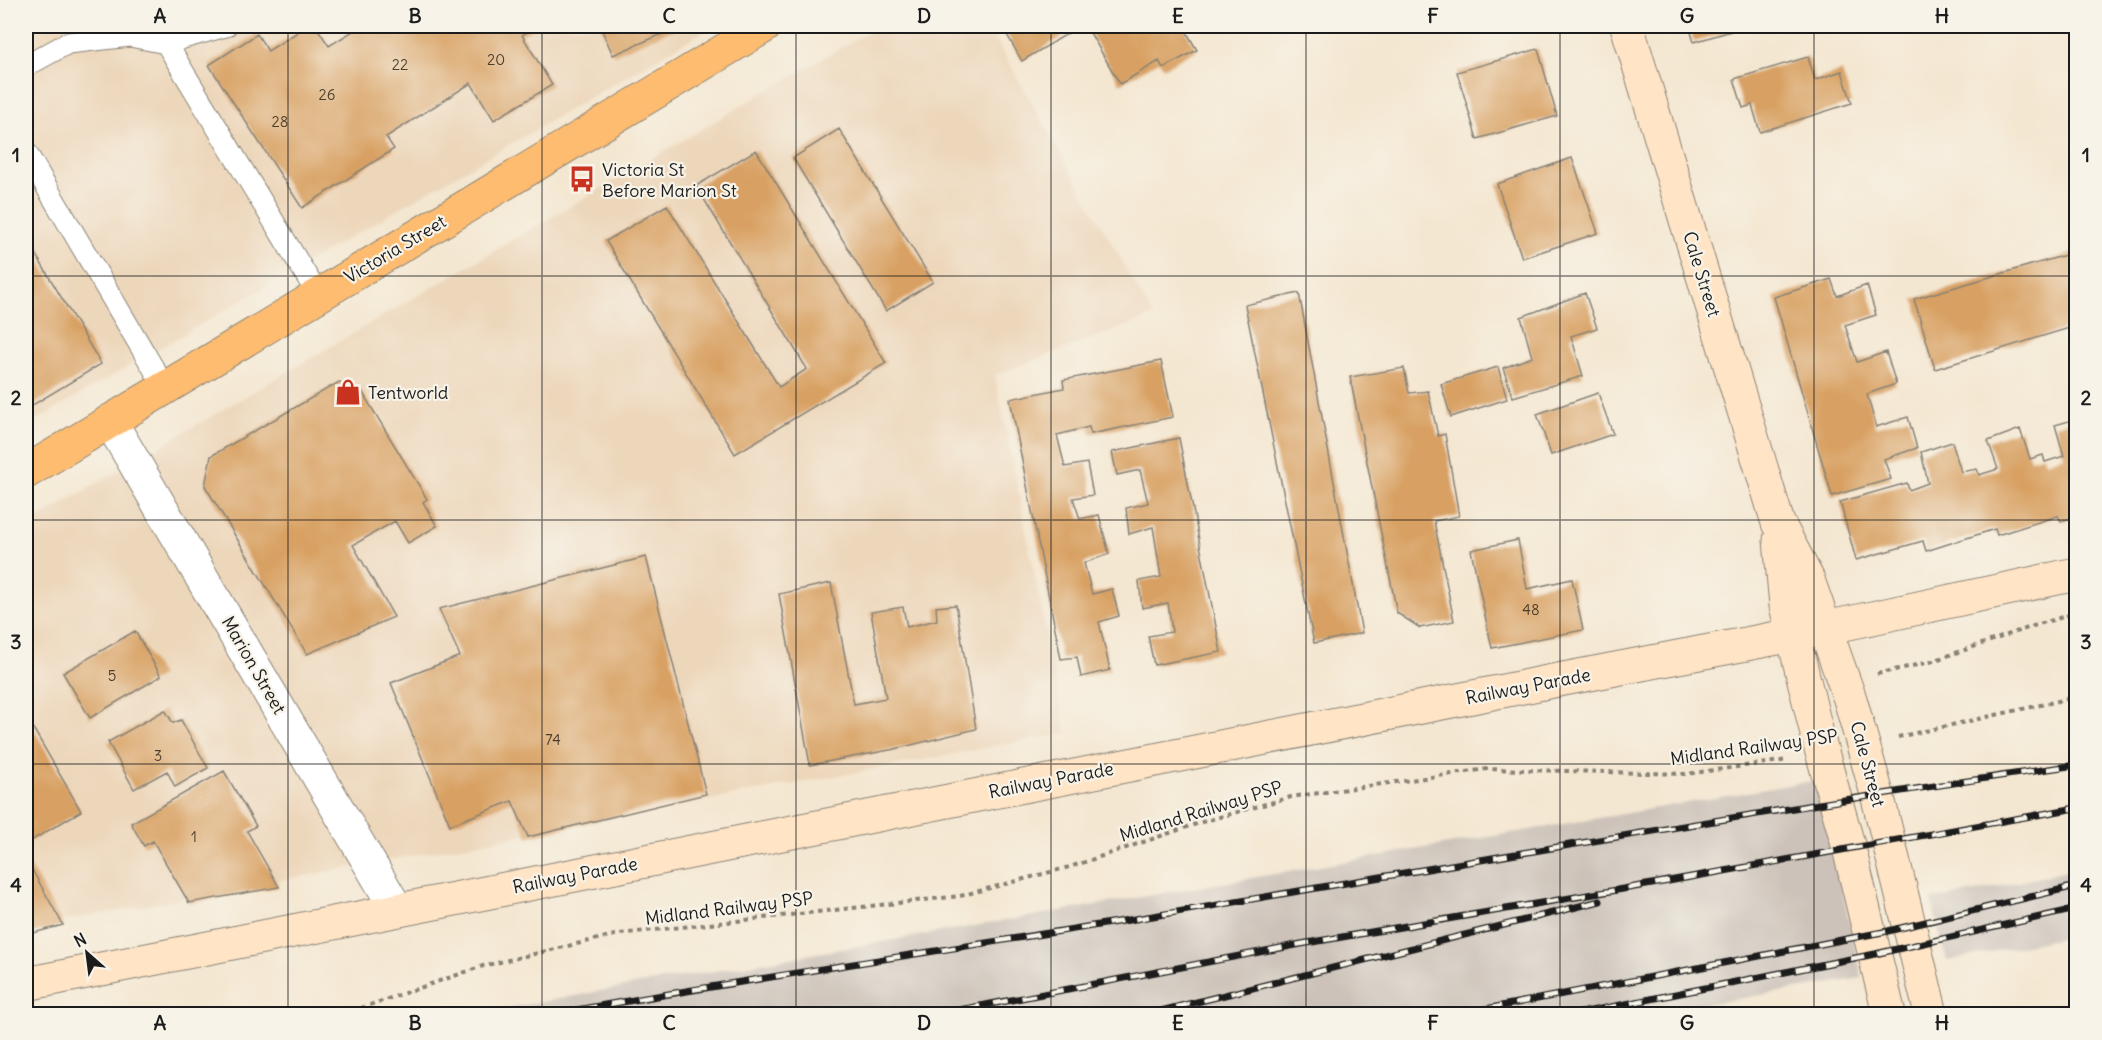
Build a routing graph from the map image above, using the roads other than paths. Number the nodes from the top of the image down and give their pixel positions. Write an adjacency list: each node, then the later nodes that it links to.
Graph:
1 (226, 26): 4 (lane)
2 (765, 26): 7 (highway, Victoria Street)
3 (1627, 26): 11 (street, Cale Street)
4 (166, 43): 5 (lane); 7 (lane)
5 (26, 66)
6 (26, 152): 8 (lane)
7 (318, 295): 8 (highway, Victoria Street)
8 (165, 388): 9 (highway, Victoria Street)
9 (110, 421): 10 (highway, Victoria Street); 15 (street, Marion Street)
10 (26, 472)
11 (1778, 523): 13 (street, Cale Street); 14 (street, Cale Street)
12 (2076, 574): 13 (street, Railway Parade)
13 (1825, 628): 14 (street, Railway Parade); 18 (street, Cale Street)
14 (1793, 635): 15 (street, Railway Parade); 17 (street, Cale Street)
15 (397, 910): 16 (street, Railway Parade)
16 (26, 984)
17 (1889, 1014)
18 (1931, 1014)

